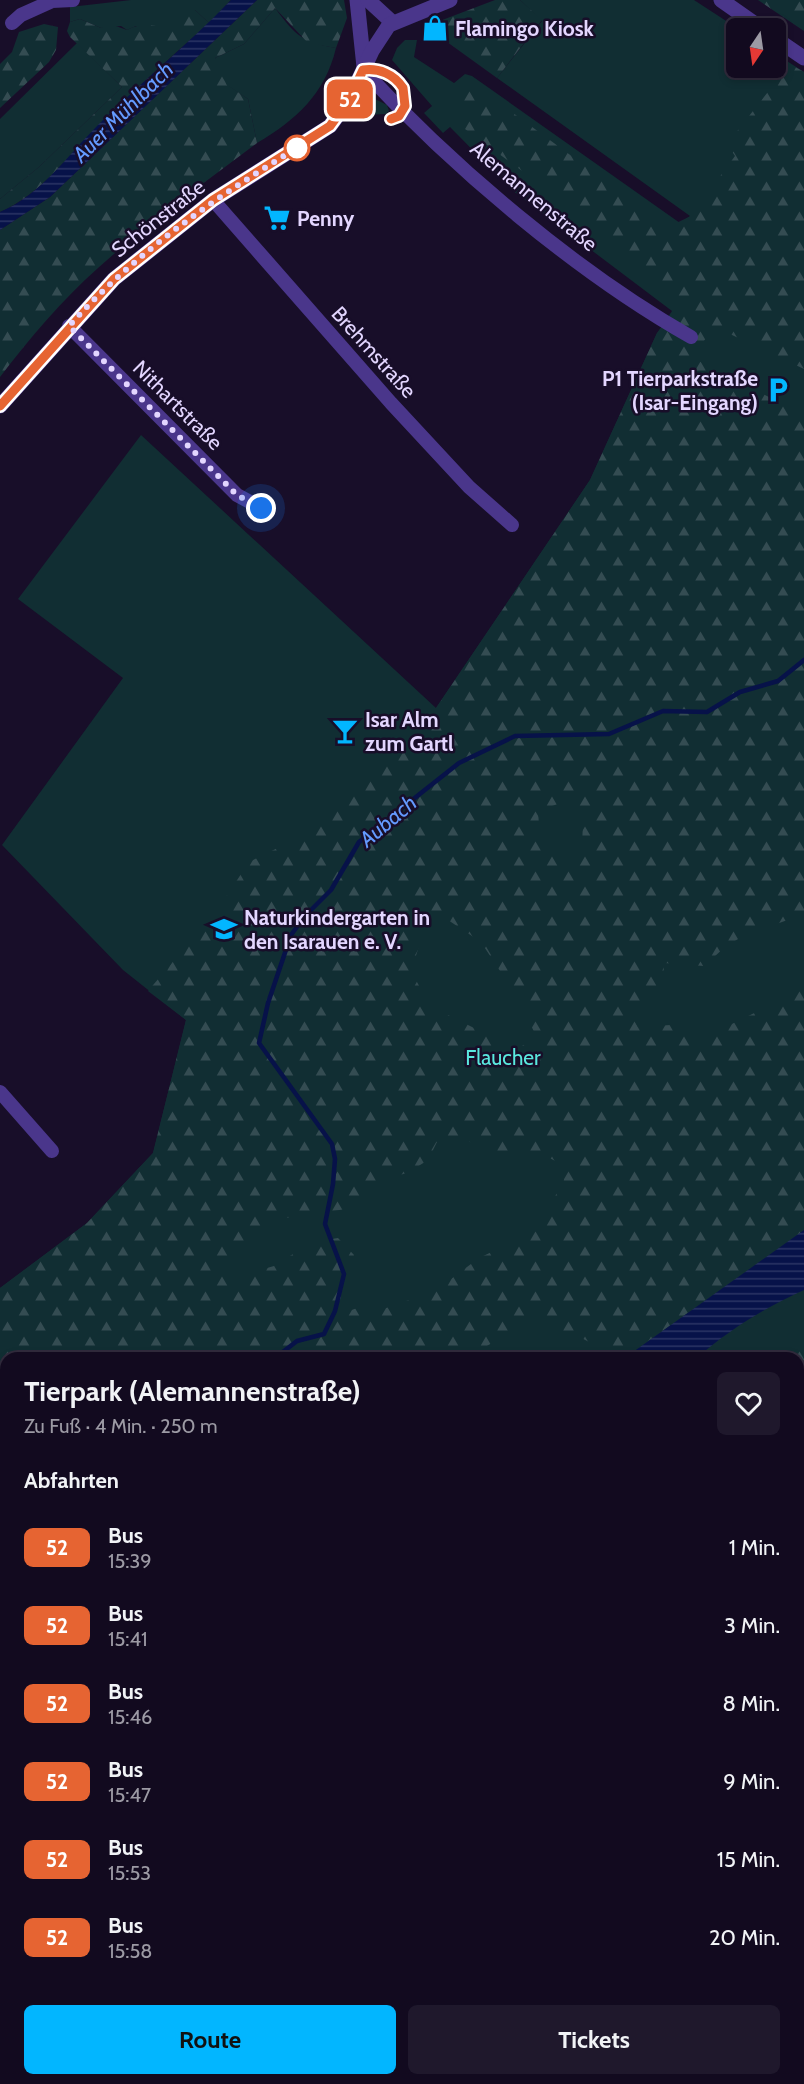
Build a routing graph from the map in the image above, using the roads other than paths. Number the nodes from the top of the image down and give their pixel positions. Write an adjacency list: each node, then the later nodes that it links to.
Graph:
1 (52, 0): 2 (street); 8 (street)
2 (73, 0)
3 (357, 0): 12 (street)
4 (368, 0): 9 (street)
5 (450, 0): 9 (street)
6 (721, 0): 7 (street)
7 (747, 18)
8 (12, 23)
9 (393, 23): 12 (street, Schönstraße)
10 (786, 46): 11 (street)
11 (804, 58)
12 (363, 70): 13 (street, Schönstraße); 15 (street, Alemannenstraße)
13 (213, 200): 14 (street, Schönstraße); 18 (street, Brehmstraße)
14 (69, 326): 16 (street, Schönstraße); 17 (street, Nithartstraße)
15 (691, 337)
16 (0, 406)
17 (261, 508)
18 (512, 525)
19 (0, 1092): 20 (street)
20 (52, 1151)

